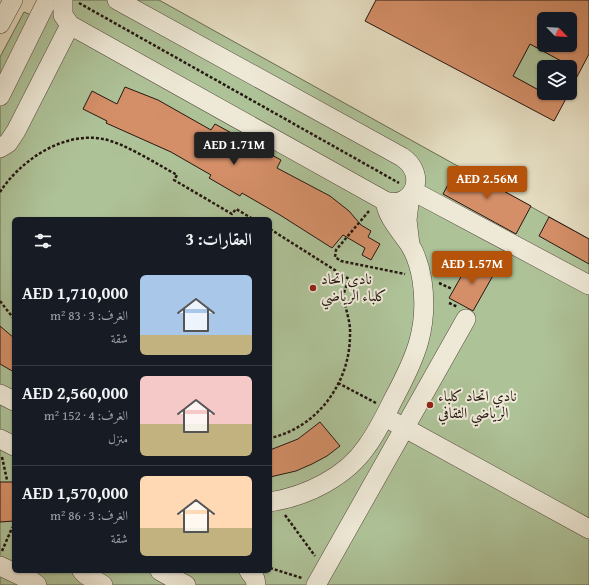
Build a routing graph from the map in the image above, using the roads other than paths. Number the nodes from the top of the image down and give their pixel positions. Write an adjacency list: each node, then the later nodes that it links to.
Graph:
1 (13, 0): 5 (lane)
2 (117, 0): 8 (lane)
3 (40, 3): 4 (lane); 6 (lane)
4 (67, 10): 7 (lane); 9 (lane)
5 (0, 24)
6 (0, 96)
7 (0, 148)
8 (412, 193): 9 (lane); 10 (lane); 11 (lane)
9 (382, 199): 10 (lane)
10 (410, 246): 15 (lane)
11 (589, 285)
12 (466, 319): 16 (lane)
13 (0, 394): 14 (lane)
14 (12, 400)
15 (386, 413): 16 (lane); 17 (lane)
16 (405, 427): 18 (lane); 25 (lane)
17 (273, 502)
18 (589, 529)
19 (0, 566): 20 (lane)
20 (12, 572)
21 (15, 573): 26 (lane)
22 (84, 573): 27 (lane)
23 (251, 573): 29 (lane)
24 (165, 576): 28 (lane)
25 (320, 580)
26 (37, 585)
27 (103, 585)
28 (186, 585)
29 (256, 585)

